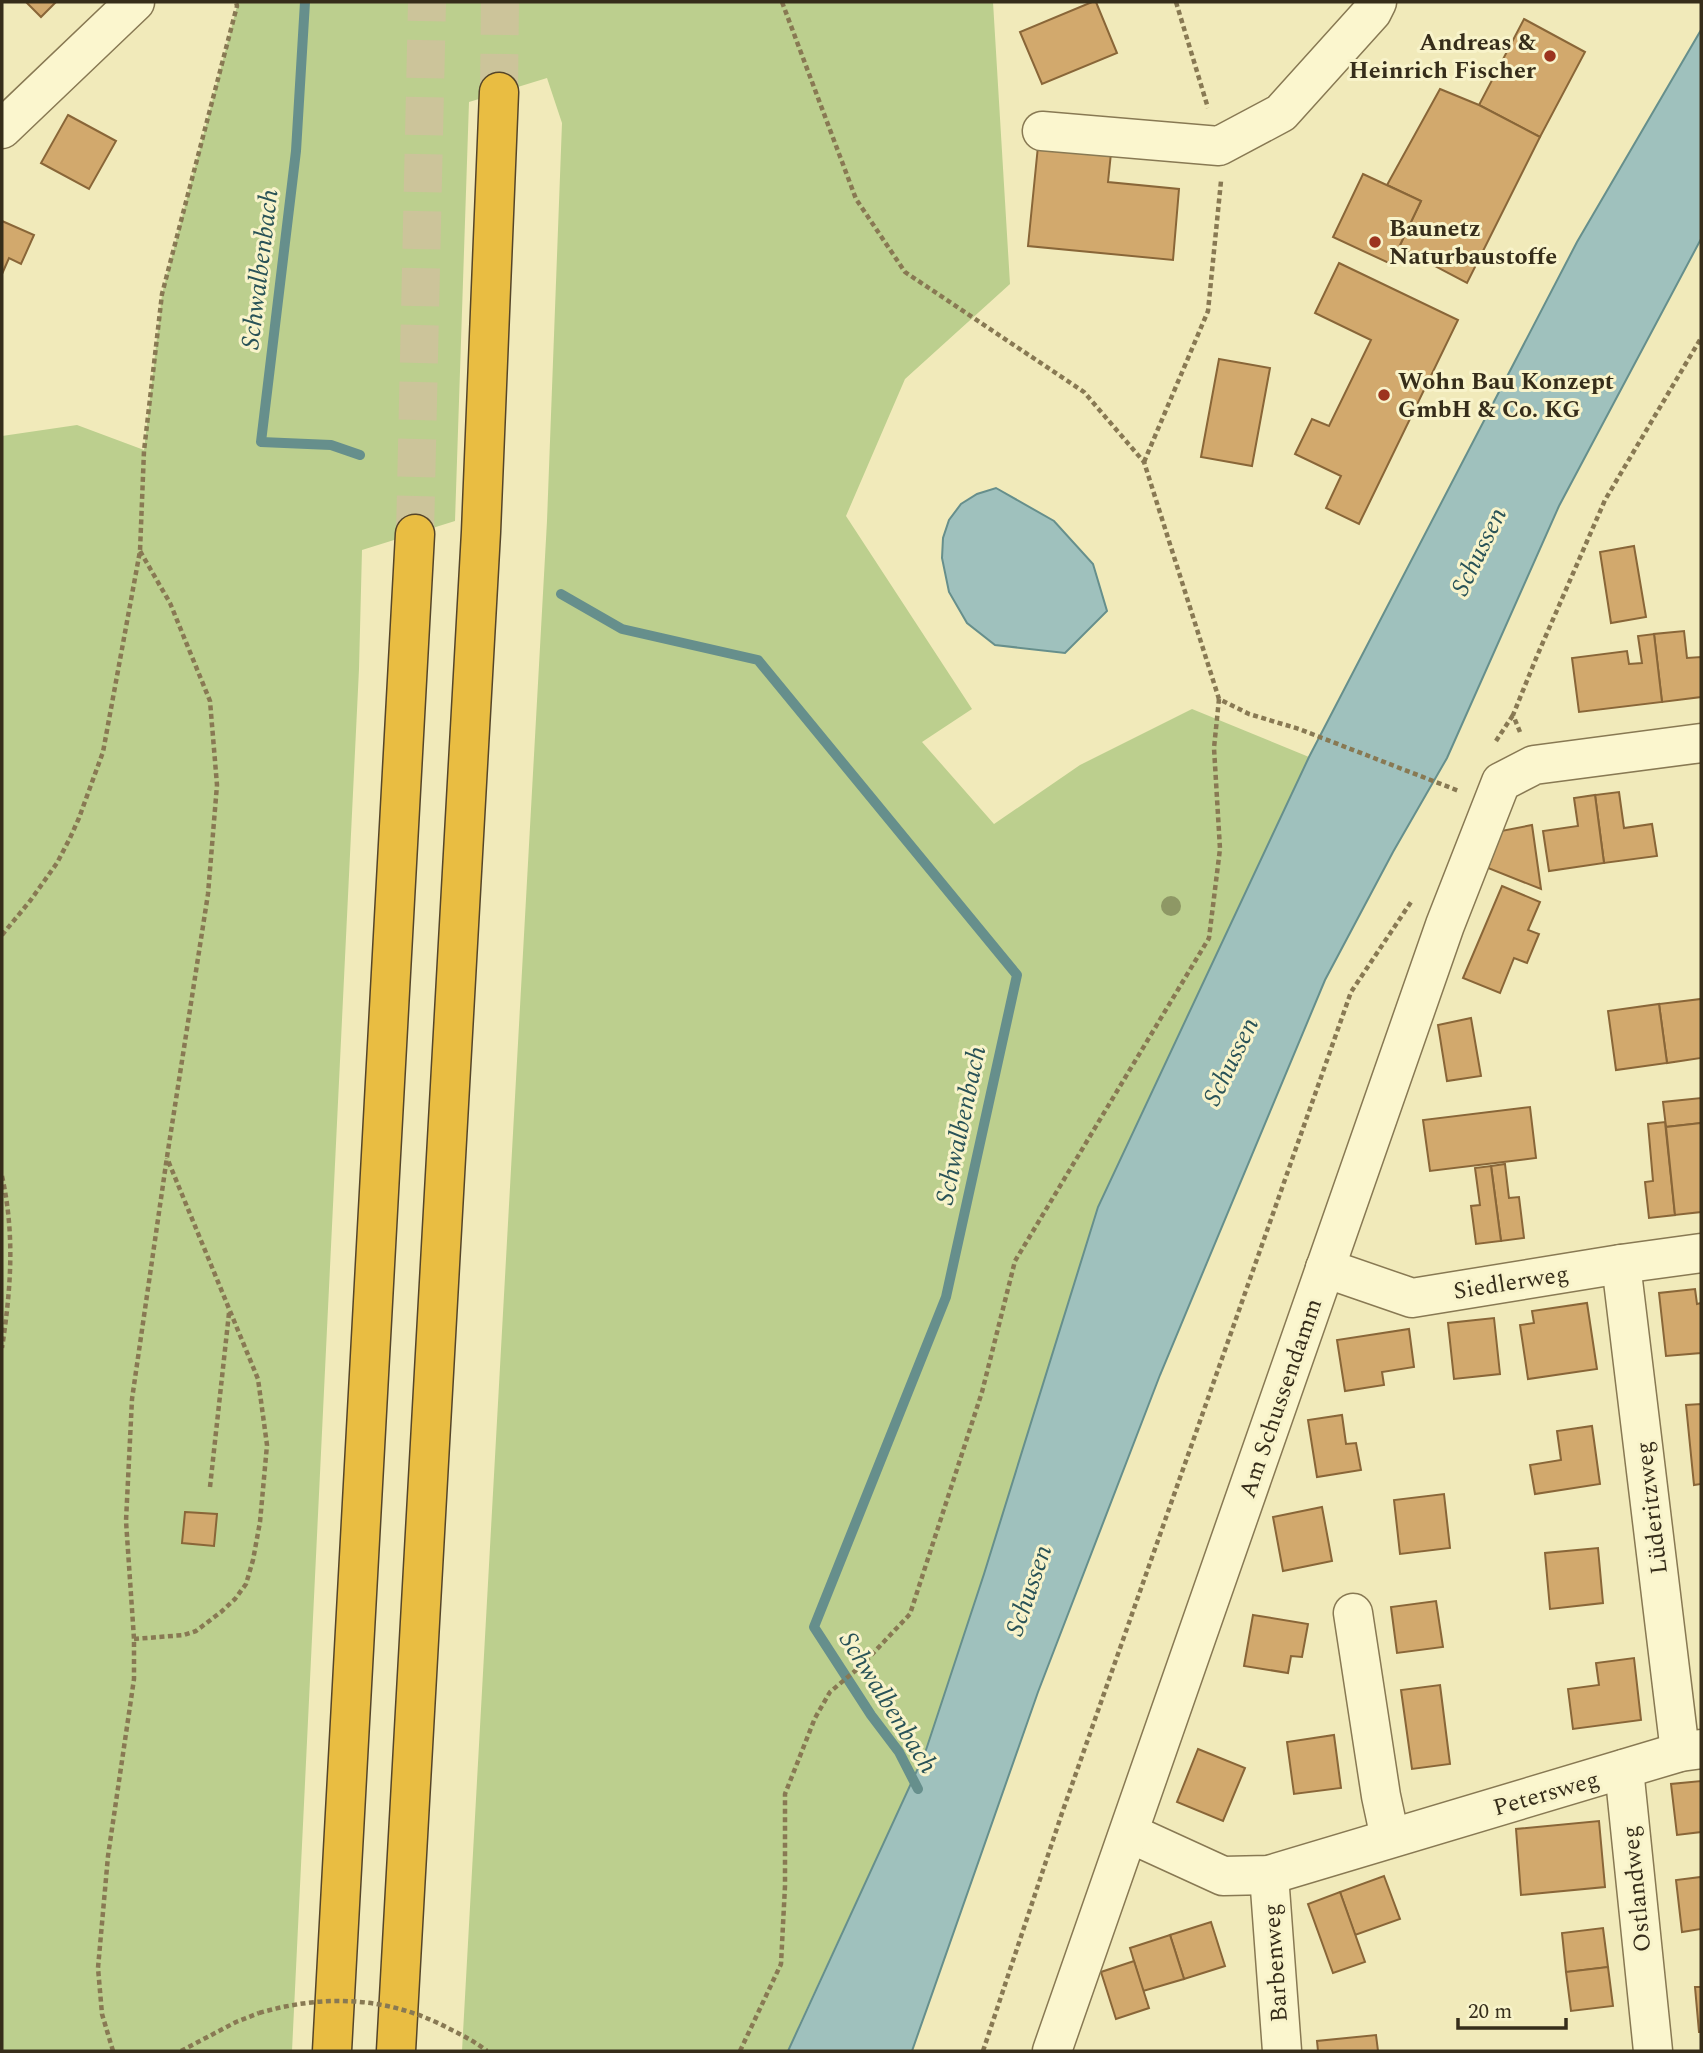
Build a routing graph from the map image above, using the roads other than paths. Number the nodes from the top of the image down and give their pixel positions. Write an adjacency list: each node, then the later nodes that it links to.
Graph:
1 (135, 2): 4 (street)
2 (1377, 2): 5 (street)
3 (499, 92): 18 (highway)
4 (2, 129)
5 (1042, 131)
6 (415, 534): 17 (highway)
7 (1701, 743): 10 (street, Am Schussendamm)
8 (1701, 1253): 9 (street, Siedlerweg)
9 (1621, 1264): 10 (street, Siedlerweg); 12 (street, Lüderitzweg)
10 (1325, 1268): 14 (street, Am Schussendamm)
11 (1353, 1614): 15 (street)
12 (1691, 1751): 13 (street, Petersweg)
13 (1624, 1769): 15 (street, Petersweg); 21 (street, Ostlandweg)
14 (1129, 1833): 16 (street, Petersweg); 19 (street, Am Schussendamm)
15 (1390, 1838): 16 (street, Petersweg)
16 (1269, 1875): 20 (street, Barbenweg)
17 (332, 2051)
18 (396, 2051)
19 (1052, 2051)
20 (1282, 2051)
21 (1653, 2051)

